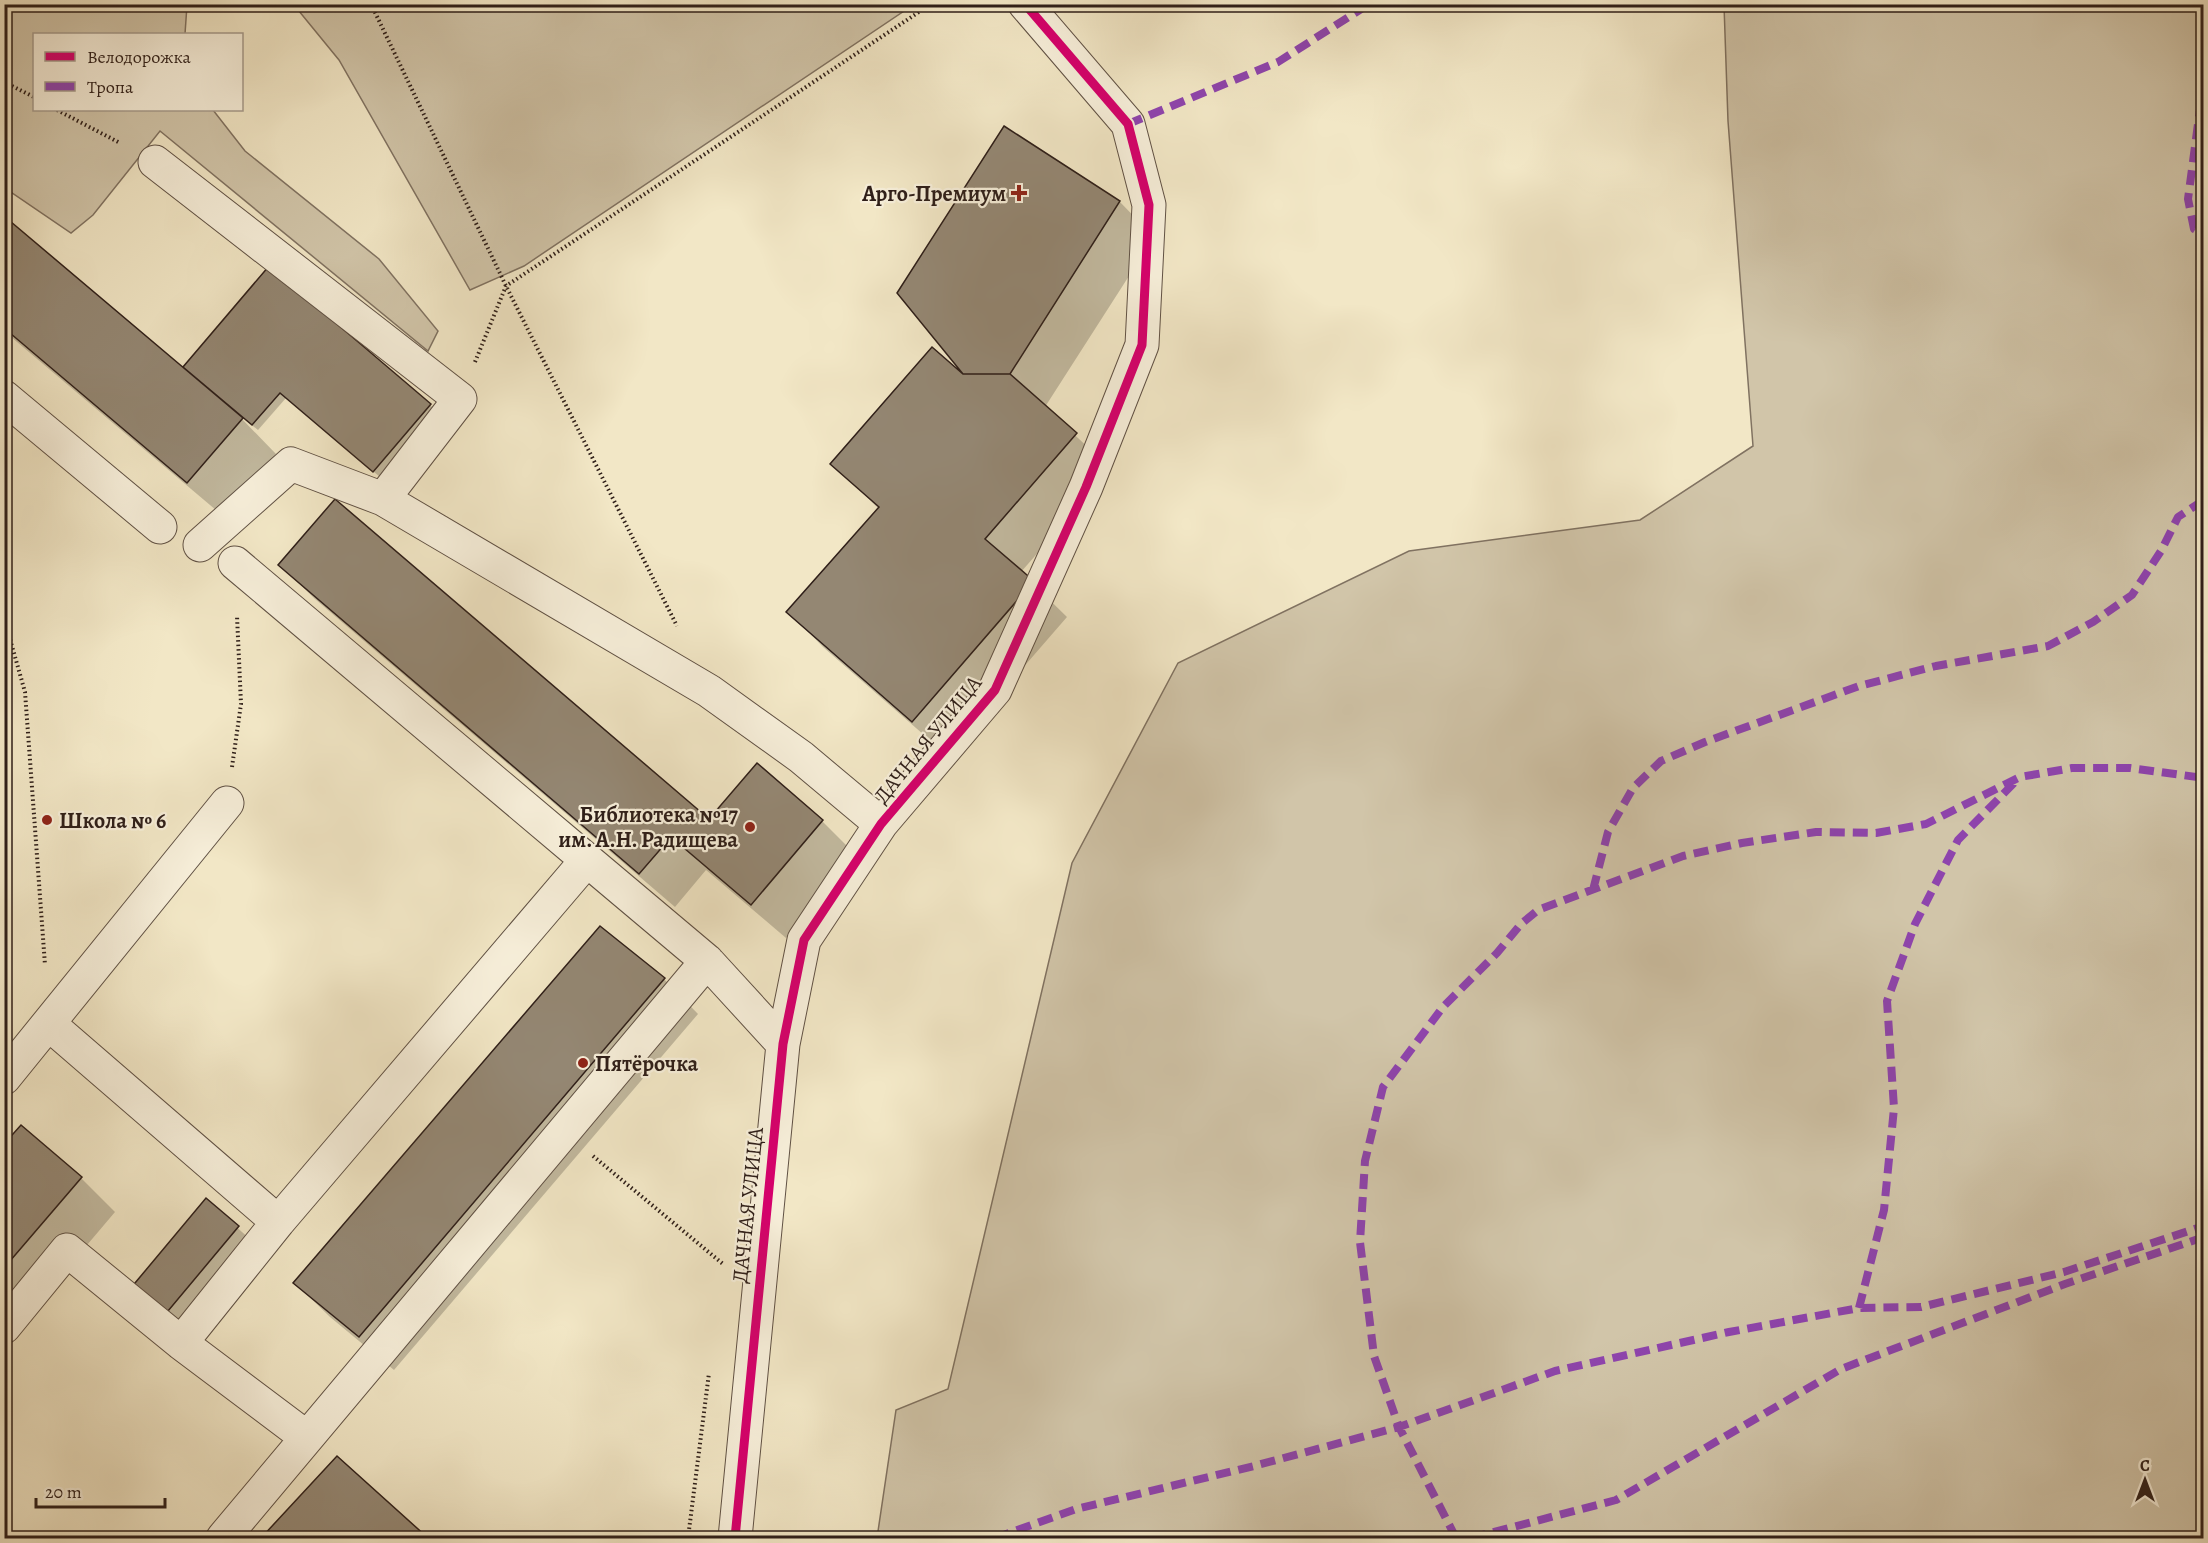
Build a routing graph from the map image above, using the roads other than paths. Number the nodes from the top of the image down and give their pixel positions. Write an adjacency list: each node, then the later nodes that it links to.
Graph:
1 (1025, 4): 9 (street, ДАЧНАЯ УЛИЦА)
2 (155, 162): 4 (street)
3 (4, 397): 5 (street)
4 (382, 499): 6 (street); 9 (street)
5 (160, 527)
6 (200, 546)
7 (235, 563): 10 (street)
8 (226, 803): 12 (street)
9 (881, 824): 13 (street, ДАЧНАЯ УЛИЦА)
10 (587, 860): 11 (street); 15 (street)
11 (707, 961): 13 (street); 18 (street)
12 (49, 1024): 14 (street); 15 (street)
13 (783, 1044): 20 (street, ДАЧНАЯ УЛИЦА)
14 (4, 1078)
15 (278, 1222): 17 (street)
16 (4, 1327): 17 (street)
17 (181, 1343): 18 (street)
18 (306, 1437): 19 (street)
19 (223, 1539)
20 (735, 1539)

